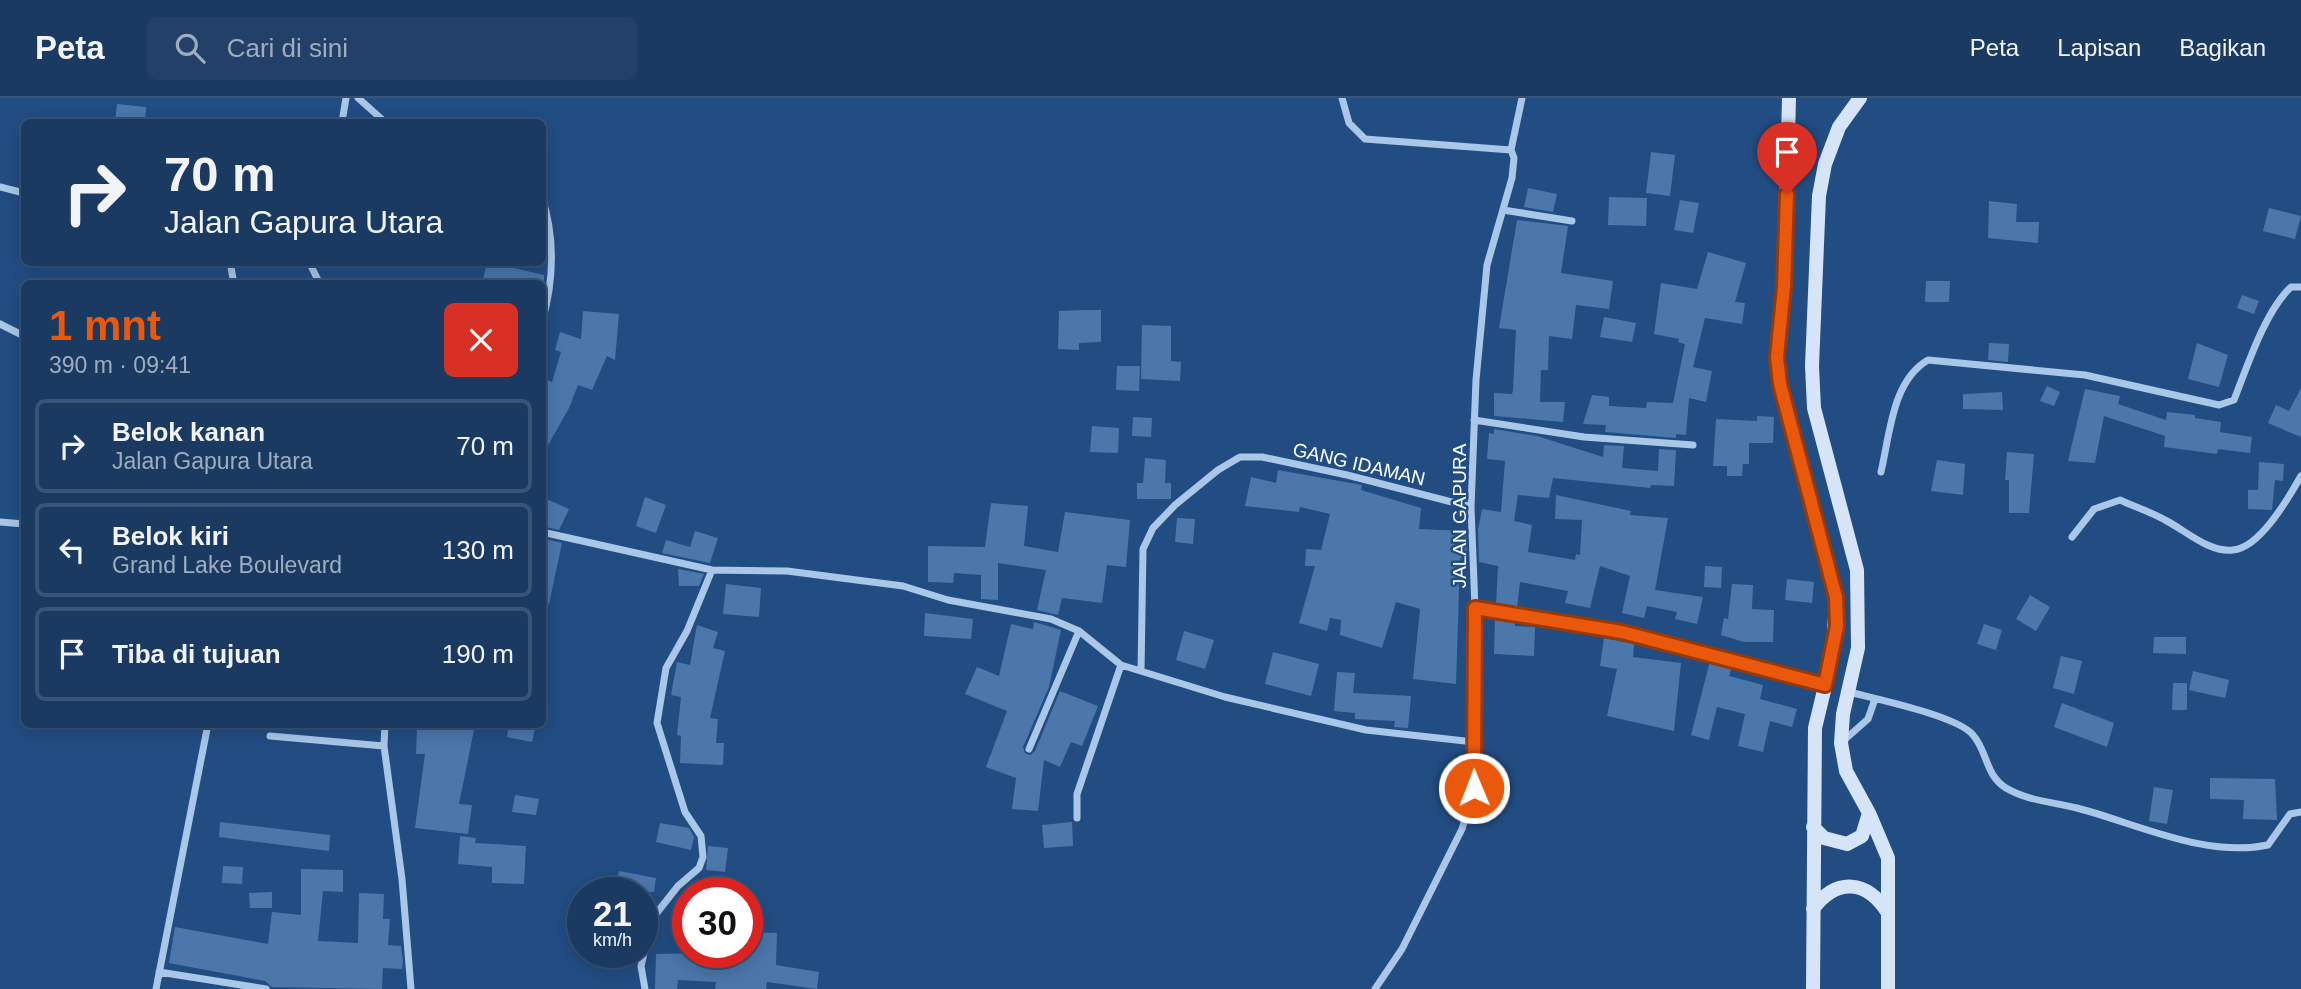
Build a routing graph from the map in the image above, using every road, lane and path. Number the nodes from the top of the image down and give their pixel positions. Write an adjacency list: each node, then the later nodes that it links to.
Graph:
1 (346, 98): 7 (street)
2 (358, 98): 8 (street)
3 (1342, 98): 9 (street)
4 (1522, 98): 9 (street, JALAN GAPURA)
5 (1789, 98): 33 (street)
6 (1860, 98): 34 (street)
7 (342, 119)
8 (382, 119)
9 (1511, 150): 13 (street, JALAN GAPURA)
10 (0, 187): 11 (street)
11 (21, 192)
12 (546, 209): 16 (street)
13 (1503, 210): 14 (street); 19 (street, JALAN GAPURA)
14 (1572, 221)
15 (2301, 287): 21 (street)
16 (546, 306)
17 (0, 324): 18 (street)
18 (21, 334)
19 (1475, 420): 20 (street); 23 (street, JALAN GAPURA)
20 (1693, 445)
21 (1881, 472)
22 (2301, 476): 27 (street)
23 (1471, 507): 29 (street, JALAN GAPURA); 32 (street, GANG IDAMAN)
24 (0, 522): 25 (street)
25 (21, 524)
26 (546, 532): 28 (street)
27 (2072, 537)
28 (712, 570): 30 (street); 53 (street)
29 (1475, 608): 33 (street); 39 (street, JALAN GAPURA)
30 (1079, 631): 31 (street); 42 (street)
31 (1121, 665): 32 (street); 45 (street)
32 (1141, 671): 39 (street)
33 (1825, 685): 46 (street)
34 (1849, 692): 35 (street); 40 (street)
35 (1875, 699): 40 (street); 43 (street)
36 (207, 728): 49 (street)
37 (385, 728): 41 (street)
38 (270, 736): 41 (street)
39 (1474, 742): 54 (street, JALAN GAPURA)
40 (1841, 743): 44 (street)
41 (384, 746): 52 (street)
42 (1029, 749)
43 (2301, 812)
44 (1870, 813): 46 (street); 48 (street)
45 (1077, 818)
46 (1813, 827): 47 (street)
47 (1813, 909): 48 (street); 55 (street)
48 (1888, 913): 56 (street)
49 (159, 972): 50 (street); 51 (street)
50 (156, 989)
51 (266, 989)
52 (411, 989)
53 (645, 989)
54 (1375, 989)
55 (1813, 989)
56 (1888, 989)

